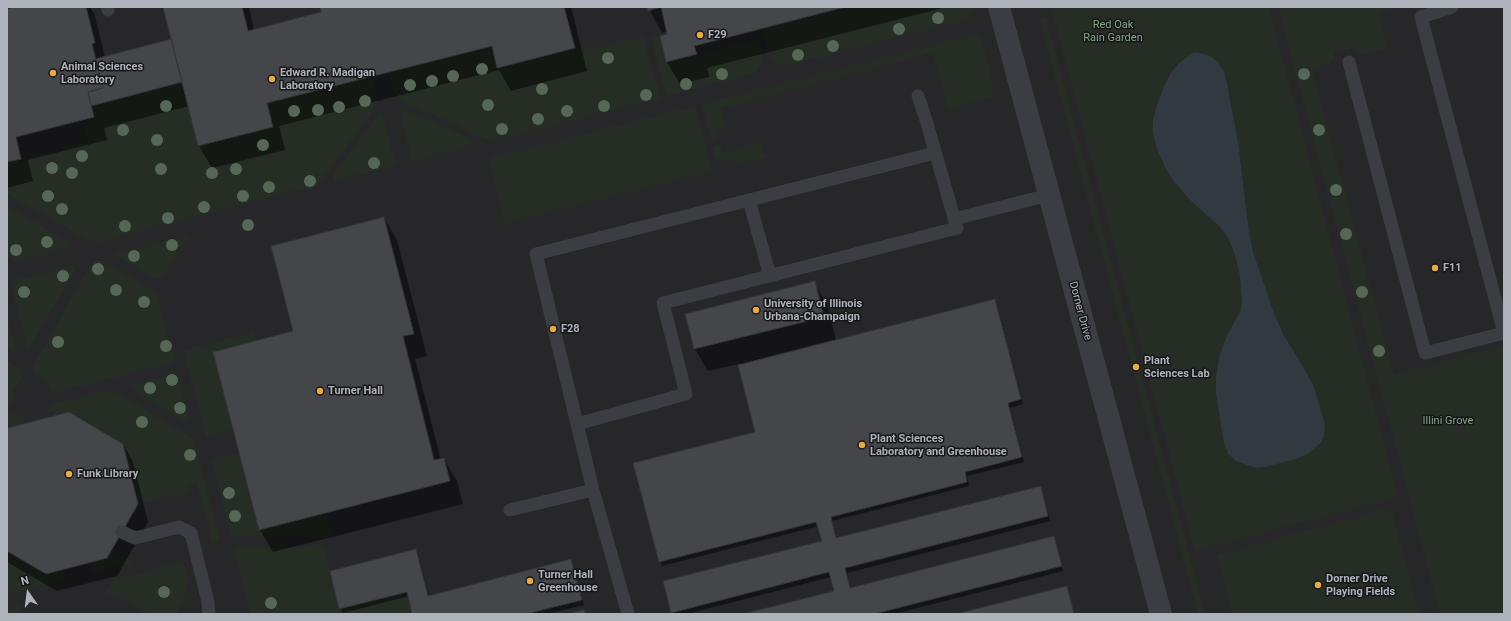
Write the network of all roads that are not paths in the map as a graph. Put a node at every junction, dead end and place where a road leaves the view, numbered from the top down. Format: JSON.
{"nodes":[{"id":1,"x":999,"y":7,"type":"edge"},
{"id":2,"x":1452,"y":7,"type":"edge"},
{"id":3,"x":1349,"y":62,"type":"dead end"},
{"id":4,"x":918,"y":96,"type":"dead end"},
{"id":5,"x":935,"y":153,"type":"junction"},
{"id":6,"x":1049,"y":195,"type":"junction"},
{"id":7,"x":749,"y":200,"type":"junction"},
{"id":8,"x":954,"y":219,"type":"junction"},
{"id":9,"x":770,"y":276,"type":"junction"},
{"id":10,"x":1504,"y":333,"type":"edge"},
{"id":11,"x":577,"y":424,"type":"junction"},
{"id":12,"x":593,"y":490,"type":"junction"},
{"id":13,"x":510,"y":510,"type":"dead end"},
{"id":14,"x":122,"y":532,"type":"dead end"},
{"id":15,"x":209,"y":614,"type":"edge"},
{"id":16,"x":628,"y":614,"type":"edge"},
{"id":17,"x":1161,"y":614,"type":"edge"}],
"edges":[{"from":1,"to":6,"type":"street","name":"Dorner Drive"},
{"from":2,"to":10,"type":"lane"},
{"from":3,"to":10,"type":"lane"},
{"from":4,"to":5,"type":"lane"},
{"from":5,"to":7,"type":"lane"},
{"from":5,"to":8,"type":"lane"},
{"from":6,"to":8,"type":"lane"},
{"from":6,"to":17,"type":"street","name":"Dorner Drive"},
{"from":7,"to":9,"type":"lane"},
{"from":7,"to":11,"type":"lane"},
{"from":8,"to":9,"type":"lane"},
{"from":9,"to":11,"type":"lane"},
{"from":11,"to":12,"type":"lane"},
{"from":12,"to":13,"type":"lane"},
{"from":12,"to":16,"type":"lane"},
{"from":14,"to":15,"type":"lane"}]}
